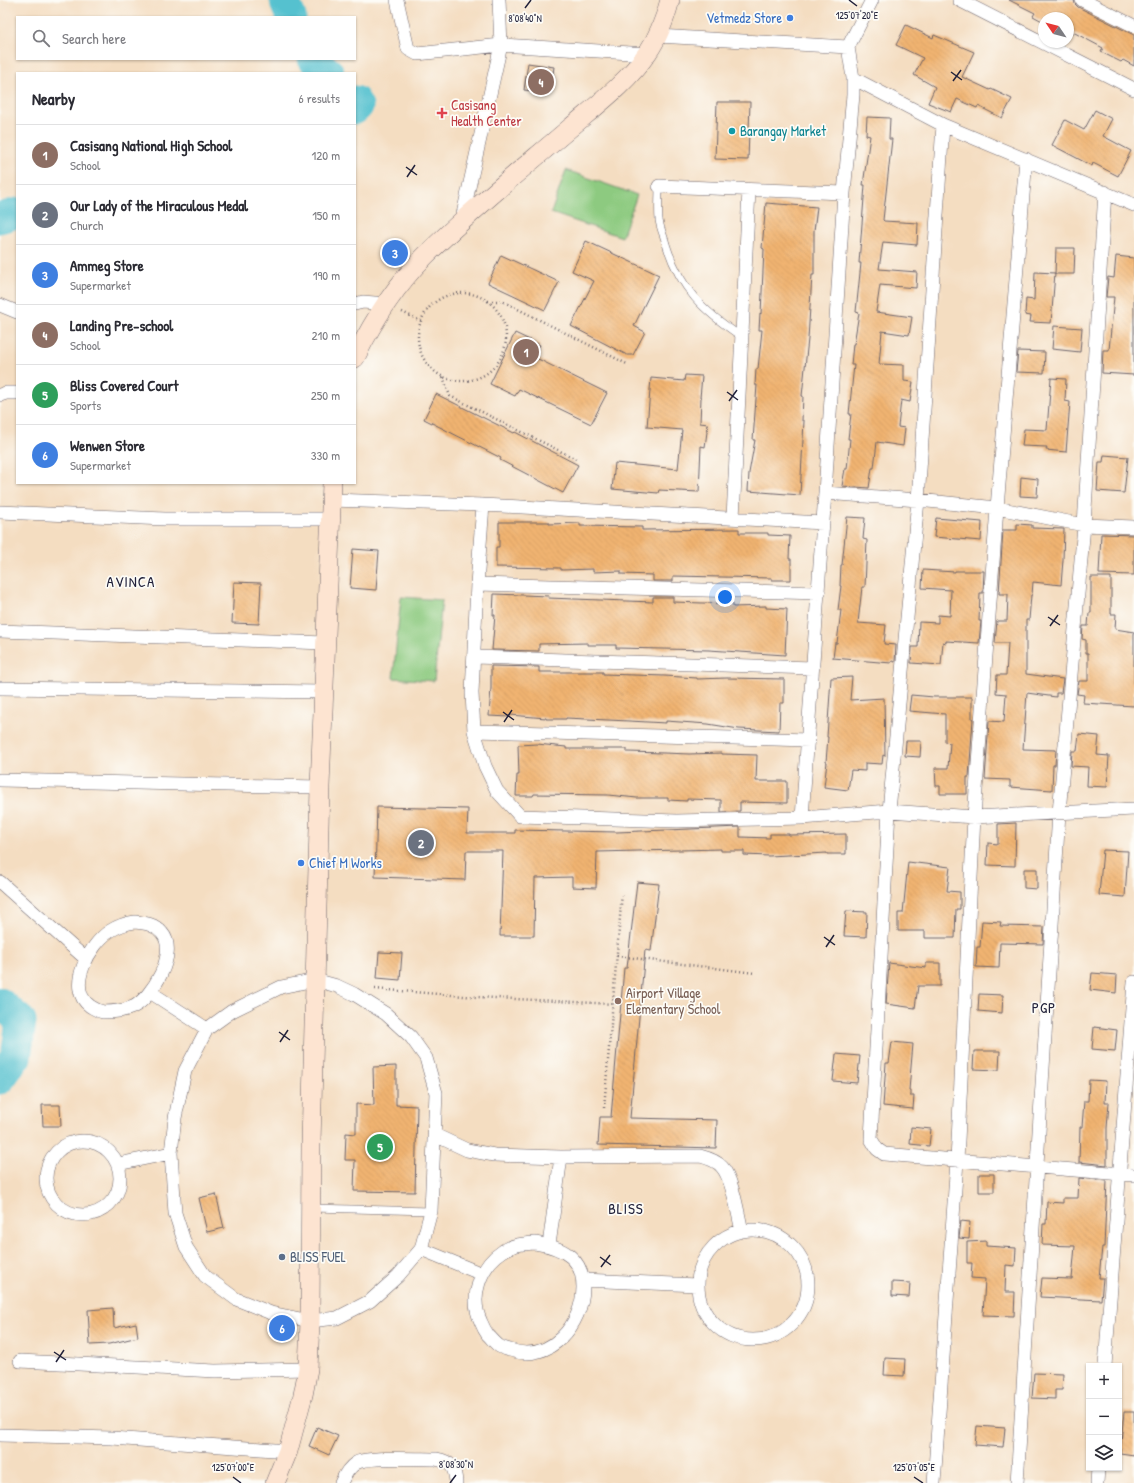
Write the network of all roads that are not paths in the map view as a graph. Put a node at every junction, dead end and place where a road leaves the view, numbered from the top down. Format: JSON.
{"nodes":[{"id":1,"x":397,"y":0,"type":"edge"},
{"id":2,"x":499,"y":0,"type":"edge"},
{"id":3,"x":670,"y":0,"type":"edge"},
{"id":4,"x":872,"y":0,"type":"edge"},
{"id":5,"x":959,"y":0,"type":"edge"},
{"id":6,"x":1082,"y":0,"type":"edge"},
{"id":7,"x":1134,"y":26,"type":"edge"},
{"id":8,"x":658,"y":36,"type":"junction"},
{"id":9,"x":501,"y":45,"type":"junction"},
{"id":10,"x":848,"y":47,"type":"junction"},
{"id":11,"x":647,"y":54,"type":"junction"},
{"id":12,"x":853,"y":78,"type":"junction"},
{"id":13,"x":1134,"y":89,"type":"edge"},
{"id":14,"x":944,"y":125,"type":"junction"},
{"id":15,"x":1026,"y":159,"type":"junction"},
{"id":16,"x":659,"y":186,"type":"joint"},
{"id":17,"x":749,"y":190,"type":"junction"},
{"id":18,"x":1104,"y":192,"type":"junction"},
{"id":19,"x":844,"y":193,"type":"junction"},
{"id":20,"x":1134,"y":205,"type":"edge"},
{"id":21,"x":461,"y":223,"type":"junction"},
{"id":22,"x":356,"y":304,"type":"edge"},
{"id":23,"x":386,"y":304,"type":"junction"},
{"id":24,"x":0,"y":305,"type":"edge"},
{"id":25,"x":16,"y":312,"type":"edge"},
{"id":26,"x":742,"y":337,"type":"junction"},
{"id":27,"x":356,"y":356,"type":"edge"},
{"id":28,"x":16,"y":393,"type":"edge"},
{"id":29,"x":0,"y":396,"type":"edge"},
{"id":30,"x":331,"y":492,"type":"edge"},
{"id":31,"x":825,"y":493,"type":"junction"},
{"id":32,"x":918,"y":500,"type":"junction"},
{"id":33,"x":483,"y":505,"type":"junction"},
{"id":34,"x":997,"y":508,"type":"junction"},
{"id":35,"x":0,"y":512,"type":"edge"},
{"id":36,"x":733,"y":518,"type":"junction"},
{"id":37,"x":331,"y":519,"type":"junction"},
{"id":38,"x":823,"y":522,"type":"junction"},
{"id":39,"x":1084,"y":525,"type":"junction"},
{"id":40,"x":1134,"y":527,"type":"edge"},
{"id":41,"x":477,"y":584,"type":"junction"},
{"id":42,"x":819,"y":592,"type":"junction"},
{"id":43,"x":0,"y":631,"type":"edge"},
{"id":44,"x":325,"y":643,"type":"junction"},
{"id":45,"x":474,"y":657,"type":"junction"},
{"id":46,"x":814,"y":668,"type":"junction"},
{"id":47,"x":0,"y":688,"type":"edge"},
{"id":48,"x":323,"y":692,"type":"junction"},
{"id":49,"x":474,"y":732,"type":"junction"},
{"id":50,"x":809,"y":740,"type":"junction"},
{"id":51,"x":0,"y":780,"type":"edge"},
{"id":52,"x":320,"y":787,"type":"junction"},
{"id":53,"x":1134,"y":809,"type":"edge"},
{"id":54,"x":889,"y":811,"type":"junction"},
{"id":55,"x":1059,"y":813,"type":"junction"},
{"id":56,"x":974,"y":817,"type":"junction"},
{"id":57,"x":802,"y":818,"type":"junction"},
{"id":58,"x":0,"y":882,"type":"edge"},
{"id":59,"x":86,"y":958,"type":"junction"},
{"id":60,"x":315,"y":980,"type":"junction"},
{"id":61,"x":1134,"y":982,"type":"edge"},
{"id":62,"x":150,"y":992,"type":"junction"},
{"id":63,"x":207,"y":1029,"type":"junction"},
{"id":64,"x":435,"y":1135,"type":"junction"},
{"id":65,"x":171,"y":1153,"type":"junction"},
{"id":66,"x":562,"y":1157,"type":"junction"},
{"id":67,"x":957,"y":1161,"type":"junction"},
{"id":68,"x":118,"y":1164,"type":"junction"},
{"id":69,"x":1038,"y":1167,"type":"junction"},
{"id":70,"x":1119,"y":1174,"type":"junction"},
{"id":71,"x":1134,"y":1175,"type":"edge"},
{"id":72,"x":311,"y":1208,"type":"junction"},
{"id":73,"x":431,"y":1211,"type":"junction"},
{"id":74,"x":742,"y":1231,"type":"junction"},
{"id":75,"x":549,"y":1245,"type":"junction"},
{"id":76,"x":421,"y":1249,"type":"junction"},
{"id":77,"x":482,"y":1274,"type":"junction"},
{"id":78,"x":583,"y":1280,"type":"junction"},
{"id":79,"x":698,"y":1285,"type":"junction"},
{"id":80,"x":310,"y":1321,"type":"junction"},
{"id":81,"x":20,"y":1361,"type":"dead end"},
{"id":82,"x":1105,"y":1363,"type":"edge"},
{"id":83,"x":308,"y":1369,"type":"junction"},
{"id":84,"x":1,"y":1437,"type":"edge"},
{"id":85,"x":288,"y":1451,"type":"junction"},
{"id":86,"x":1098,"y":1471,"type":"edge"},
{"id":87,"x":275,"y":1483,"type":"edge"},
{"id":88,"x":341,"y":1483,"type":"edge"},
{"id":89,"x":456,"y":1483,"type":"edge"},
{"id":90,"x":934,"y":1483,"type":"edge"},
{"id":91,"x":1017,"y":1483,"type":"edge"},
{"id":92,"x":1097,"y":1483,"type":"edge"}],
"edges":[{"from":1,"to":9,"type":"street"},
{"from":2,"to":9,"type":"street"},
{"from":3,"to":8,"type":"main road"},
{"from":4,"to":10,"type":"street"},
{"from":5,"to":13,"type":"street"},
{"from":6,"to":7,"type":"street"},
{"from":8,"to":10,"type":"street"},
{"from":8,"to":11,"type":"main road"},
{"from":9,"to":11,"type":"street"},
{"from":9,"to":21,"type":"street"},
{"from":10,"to":12,"type":"street"},
{"from":11,"to":21,"type":"main road"},
{"from":12,"to":14,"type":"street"},
{"from":12,"to":19,"type":"street"},
{"from":14,"to":15,"type":"street"},
{"from":14,"to":32,"type":"street"},
{"from":15,"to":18,"type":"street"},
{"from":15,"to":34,"type":"street"},
{"from":16,"to":17,"type":"street"},
{"from":16,"to":26,"type":"lane"},
{"from":17,"to":19,"type":"street"},
{"from":17,"to":26,"type":"street"},
{"from":18,"to":20,"type":"street"},
{"from":18,"to":39,"type":"street"},
{"from":19,"to":31,"type":"street"},
{"from":21,"to":23,"type":"main road"},
{"from":22,"to":23,"type":"street"},
{"from":23,"to":27,"type":"main road"},
{"from":24,"to":25,"type":"street"},
{"from":26,"to":36,"type":"street"},
{"from":28,"to":29,"type":"street"},
{"from":30,"to":33,"type":"street"},
{"from":30,"to":37,"type":"main road"},
{"from":31,"to":32,"type":"street"},
{"from":31,"to":38,"type":"street"},
{"from":32,"to":34,"type":"street"},
{"from":32,"to":54,"type":"street"},
{"from":33,"to":36,"type":"street"},
{"from":33,"to":41,"type":"street"},
{"from":34,"to":39,"type":"street"},
{"from":34,"to":56,"type":"street"},
{"from":35,"to":37,"type":"street"},
{"from":36,"to":38,"type":"street"},
{"from":37,"to":44,"type":"main road"},
{"from":38,"to":42,"type":"street"},
{"from":39,"to":40,"type":"street"},
{"from":39,"to":55,"type":"street"},
{"from":41,"to":42,"type":"street"},
{"from":41,"to":45,"type":"street"},
{"from":42,"to":46,"type":"street"},
{"from":43,"to":44,"type":"street"},
{"from":44,"to":48,"type":"main road"},
{"from":45,"to":46,"type":"street"},
{"from":45,"to":49,"type":"street"},
{"from":46,"to":50,"type":"street"},
{"from":47,"to":48,"type":"street"},
{"from":48,"to":52,"type":"main road"},
{"from":49,"to":50,"type":"street"},
{"from":49,"to":57,"type":"street"},
{"from":50,"to":57,"type":"street"},
{"from":51,"to":52,"type":"street"},
{"from":52,"to":60,"type":"main road"},
{"from":53,"to":55,"type":"street"},
{"from":54,"to":56,"type":"street"},
{"from":54,"to":57,"type":"street"},
{"from":54,"to":67,"type":"street"},
{"from":55,"to":56,"type":"street"},
{"from":55,"to":69,"type":"street"},
{"from":56,"to":67,"type":"street"},
{"from":58,"to":59,"type":"street"},
{"from":59,"to":62,"type":"street"},
{"from":59,"to":62,"type":"street"},
{"from":60,"to":63,"type":"street"},
{"from":60,"to":64,"type":"street"},
{"from":60,"to":72,"type":"main road"},
{"from":61,"to":70,"type":"street"},
{"from":62,"to":63,"type":"street"},
{"from":63,"to":65,"type":"street"},
{"from":64,"to":66,"type":"street"},
{"from":64,"to":73,"type":"street"},
{"from":65,"to":68,"type":"street"},
{"from":65,"to":80,"type":"street"},
{"from":66,"to":74,"type":"street"},
{"from":66,"to":75,"type":"street"},
{"from":67,"to":69,"type":"street"},
{"from":67,"to":90,"type":"street"},
{"from":68,"to":68,"type":"street"},
{"from":69,"to":70,"type":"street"},
{"from":69,"to":91,"type":"street"},
{"from":70,"to":71,"type":"street"},
{"from":70,"to":82,"type":"street"},
{"from":72,"to":73,"type":"lane"},
{"from":72,"to":80,"type":"main road"},
{"from":73,"to":76,"type":"street"},
{"from":74,"to":79,"type":"street"},
{"from":74,"to":79,"type":"street"},
{"from":75,"to":77,"type":"street"},
{"from":75,"to":78,"type":"street"},
{"from":76,"to":77,"type":"street"},
{"from":76,"to":80,"type":"street"},
{"from":77,"to":78,"type":"street"},
{"from":78,"to":79,"type":"street"},
{"from":80,"to":83,"type":"main road"},
{"from":81,"to":83,"type":"street"},
{"from":83,"to":85,"type":"main road"},
{"from":84,"to":85,"type":"street"},
{"from":85,"to":87,"type":"main road"},
{"from":86,"to":92,"type":"street"},
{"from":88,"to":89,"type":"street"}]}
